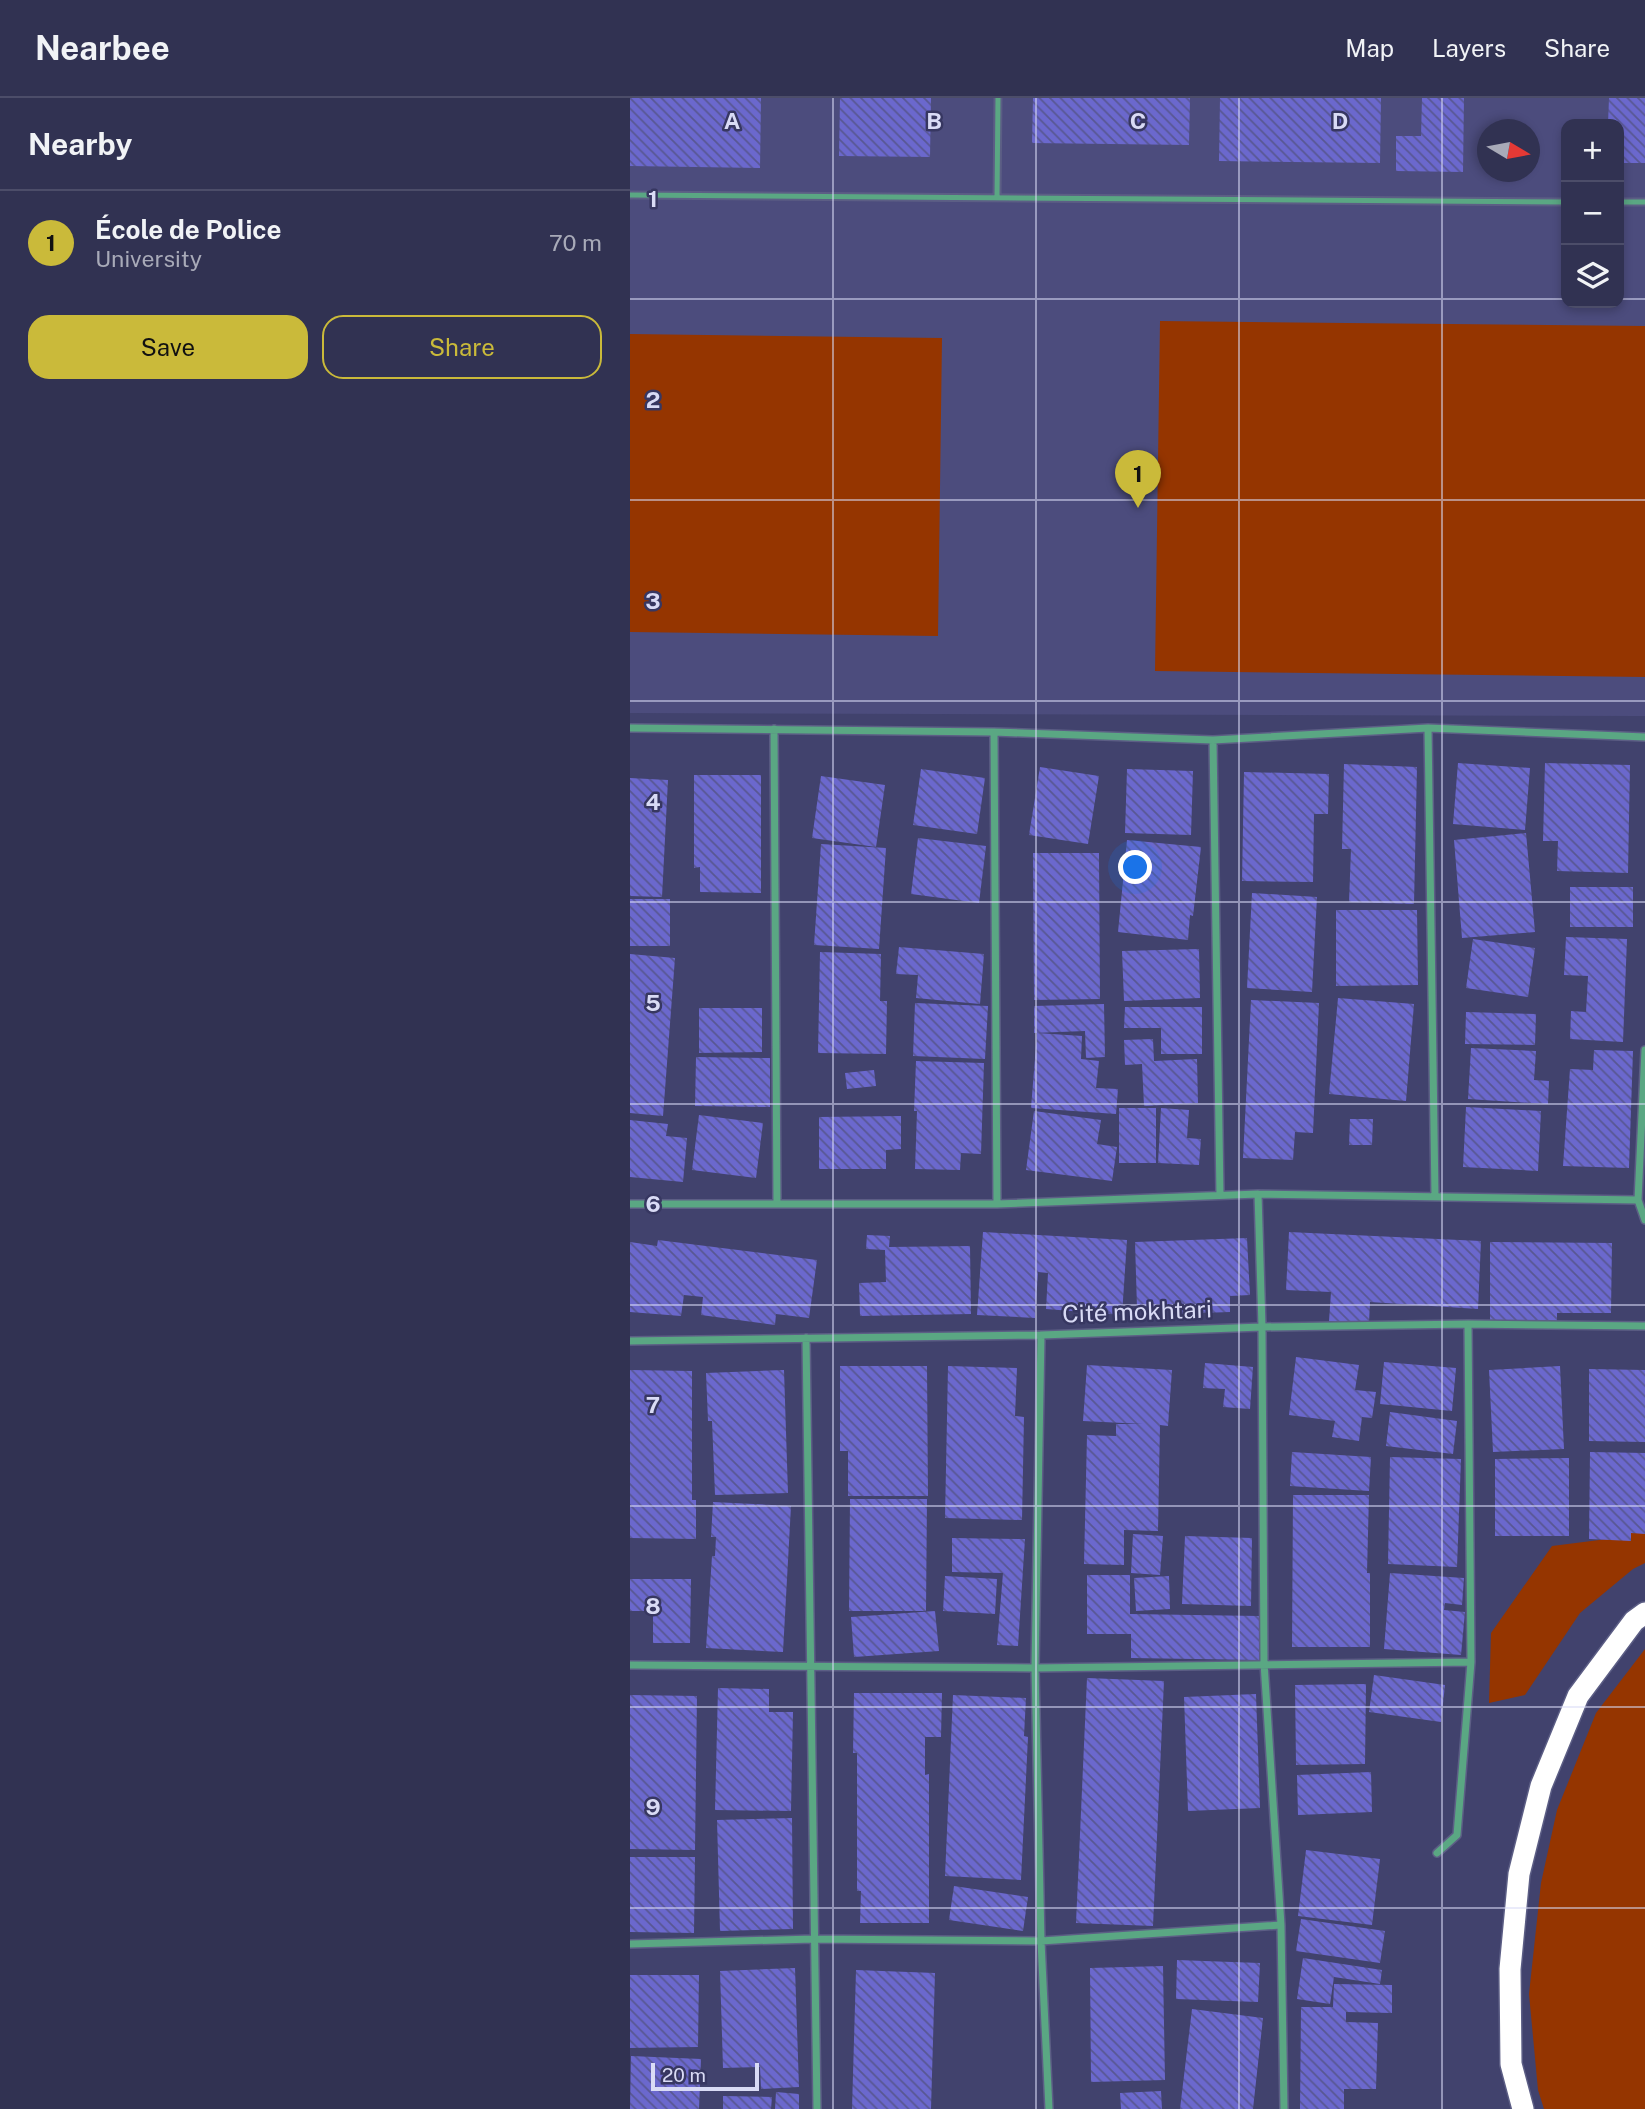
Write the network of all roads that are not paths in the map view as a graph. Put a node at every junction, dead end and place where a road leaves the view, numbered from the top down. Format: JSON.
{"nodes":[{"id":1,"x":998,"y":98,"type":"edge"},
{"id":2,"x":630,"y":195,"type":"edge"},
{"id":3,"x":997,"y":198,"type":"junction"},
{"id":4,"x":1561,"y":202,"type":"edge"},
{"id":5,"x":1624,"y":202,"type":"edge"},
{"id":6,"x":1645,"y":202,"type":"edge"},
{"id":7,"x":630,"y":728,"type":"edge"},
{"id":8,"x":1428,"y":728,"type":"junction"},
{"id":9,"x":774,"y":729,"type":"junction"},
{"id":10,"x":994,"y":732,"type":"junction"},
{"id":11,"x":1645,"y":737,"type":"edge"},
{"id":12,"x":1213,"y":740,"type":"junction"},
{"id":13,"x":1645,"y":1051,"type":"edge"},
{"id":14,"x":1258,"y":1194,"type":"junction"},
{"id":15,"x":1220,"y":1195,"type":"junction"},
{"id":16,"x":1435,"y":1196,"type":"junction"},
{"id":17,"x":1638,"y":1200,"type":"junction"},
{"id":18,"x":777,"y":1203,"type":"junction"},
{"id":19,"x":630,"y":1204,"type":"edge"},
{"id":20,"x":998,"y":1204,"type":"junction"},
{"id":21,"x":1645,"y":1220,"type":"edge"},
{"id":22,"x":1468,"y":1324,"type":"junction"},
{"id":23,"x":1645,"y":1326,"type":"edge"},
{"id":24,"x":1262,"y":1327,"type":"junction"},
{"id":25,"x":1041,"y":1335,"type":"junction"},
{"id":26,"x":806,"y":1339,"type":"junction"},
{"id":27,"x":630,"y":1341,"type":"edge"},
{"id":28,"x":1645,"y":1614,"type":"edge"},
{"id":29,"x":1471,"y":1662,"type":"junction"},
{"id":30,"x":1264,"y":1663,"type":"junction"},
{"id":31,"x":630,"y":1665,"type":"edge"},
{"id":32,"x":810,"y":1667,"type":"junction"},
{"id":33,"x":1035,"y":1668,"type":"junction"},
{"id":34,"x":1437,"y":1853,"type":"dead end"},
{"id":35,"x":1281,"y":1925,"type":"junction"},
{"id":36,"x":813,"y":1939,"type":"junction"},
{"id":37,"x":1041,"y":1941,"type":"junction"},
{"id":38,"x":630,"y":1944,"type":"edge"},
{"id":39,"x":817,"y":2109,"type":"edge"},
{"id":40,"x":1049,"y":2109,"type":"edge"},
{"id":41,"x":1284,"y":2109,"type":"edge"},
{"id":42,"x":1523,"y":2109,"type":"edge"}],
"edges":[{"from":1,"to":3,"type":"lane"},
{"from":2,"to":3,"type":"lane"},
{"from":3,"to":4,"type":"lane"},
{"from":5,"to":6,"type":"lane"},
{"from":7,"to":9,"type":"street"},
{"from":8,"to":11,"type":"street"},
{"from":8,"to":12,"type":"street"},
{"from":8,"to":16,"type":"street"},
{"from":9,"to":10,"type":"street"},
{"from":9,"to":18,"type":"street"},
{"from":10,"to":12,"type":"street"},
{"from":10,"to":20,"type":"street"},
{"from":12,"to":15,"type":"street"},
{"from":13,"to":17,"type":"street"},
{"from":14,"to":15,"type":"street"},
{"from":14,"to":16,"type":"street"},
{"from":14,"to":24,"type":"street"},
{"from":15,"to":20,"type":"street"},
{"from":16,"to":17,"type":"street"},
{"from":17,"to":21,"type":"street"},
{"from":18,"to":19,"type":"street"},
{"from":18,"to":20,"type":"street"},
{"from":22,"to":23,"type":"street","name":"Cité mokhtari"},
{"from":22,"to":24,"type":"street","name":"Cité mokhtari"},
{"from":22,"to":29,"type":"street"},
{"from":24,"to":25,"type":"street","name":"Cité mokhtari"},
{"from":24,"to":30,"type":"street"},
{"from":25,"to":26,"type":"street","name":"Cité mokhtari"},
{"from":25,"to":33,"type":"street"},
{"from":26,"to":27,"type":"street","name":"Cité mokhtari"},
{"from":26,"to":32,"type":"street"},
{"from":28,"to":42,"type":"highway"},
{"from":29,"to":30,"type":"street"},
{"from":29,"to":34,"type":"street"},
{"from":30,"to":33,"type":"street"},
{"from":30,"to":35,"type":"street"},
{"from":31,"to":32,"type":"street"},
{"from":32,"to":33,"type":"street"},
{"from":32,"to":36,"type":"street"},
{"from":33,"to":37,"type":"street"},
{"from":35,"to":37,"type":"street"},
{"from":35,"to":41,"type":"street"},
{"from":36,"to":37,"type":"street"},
{"from":36,"to":38,"type":"street"},
{"from":36,"to":39,"type":"street"},
{"from":37,"to":40,"type":"street"}]}
